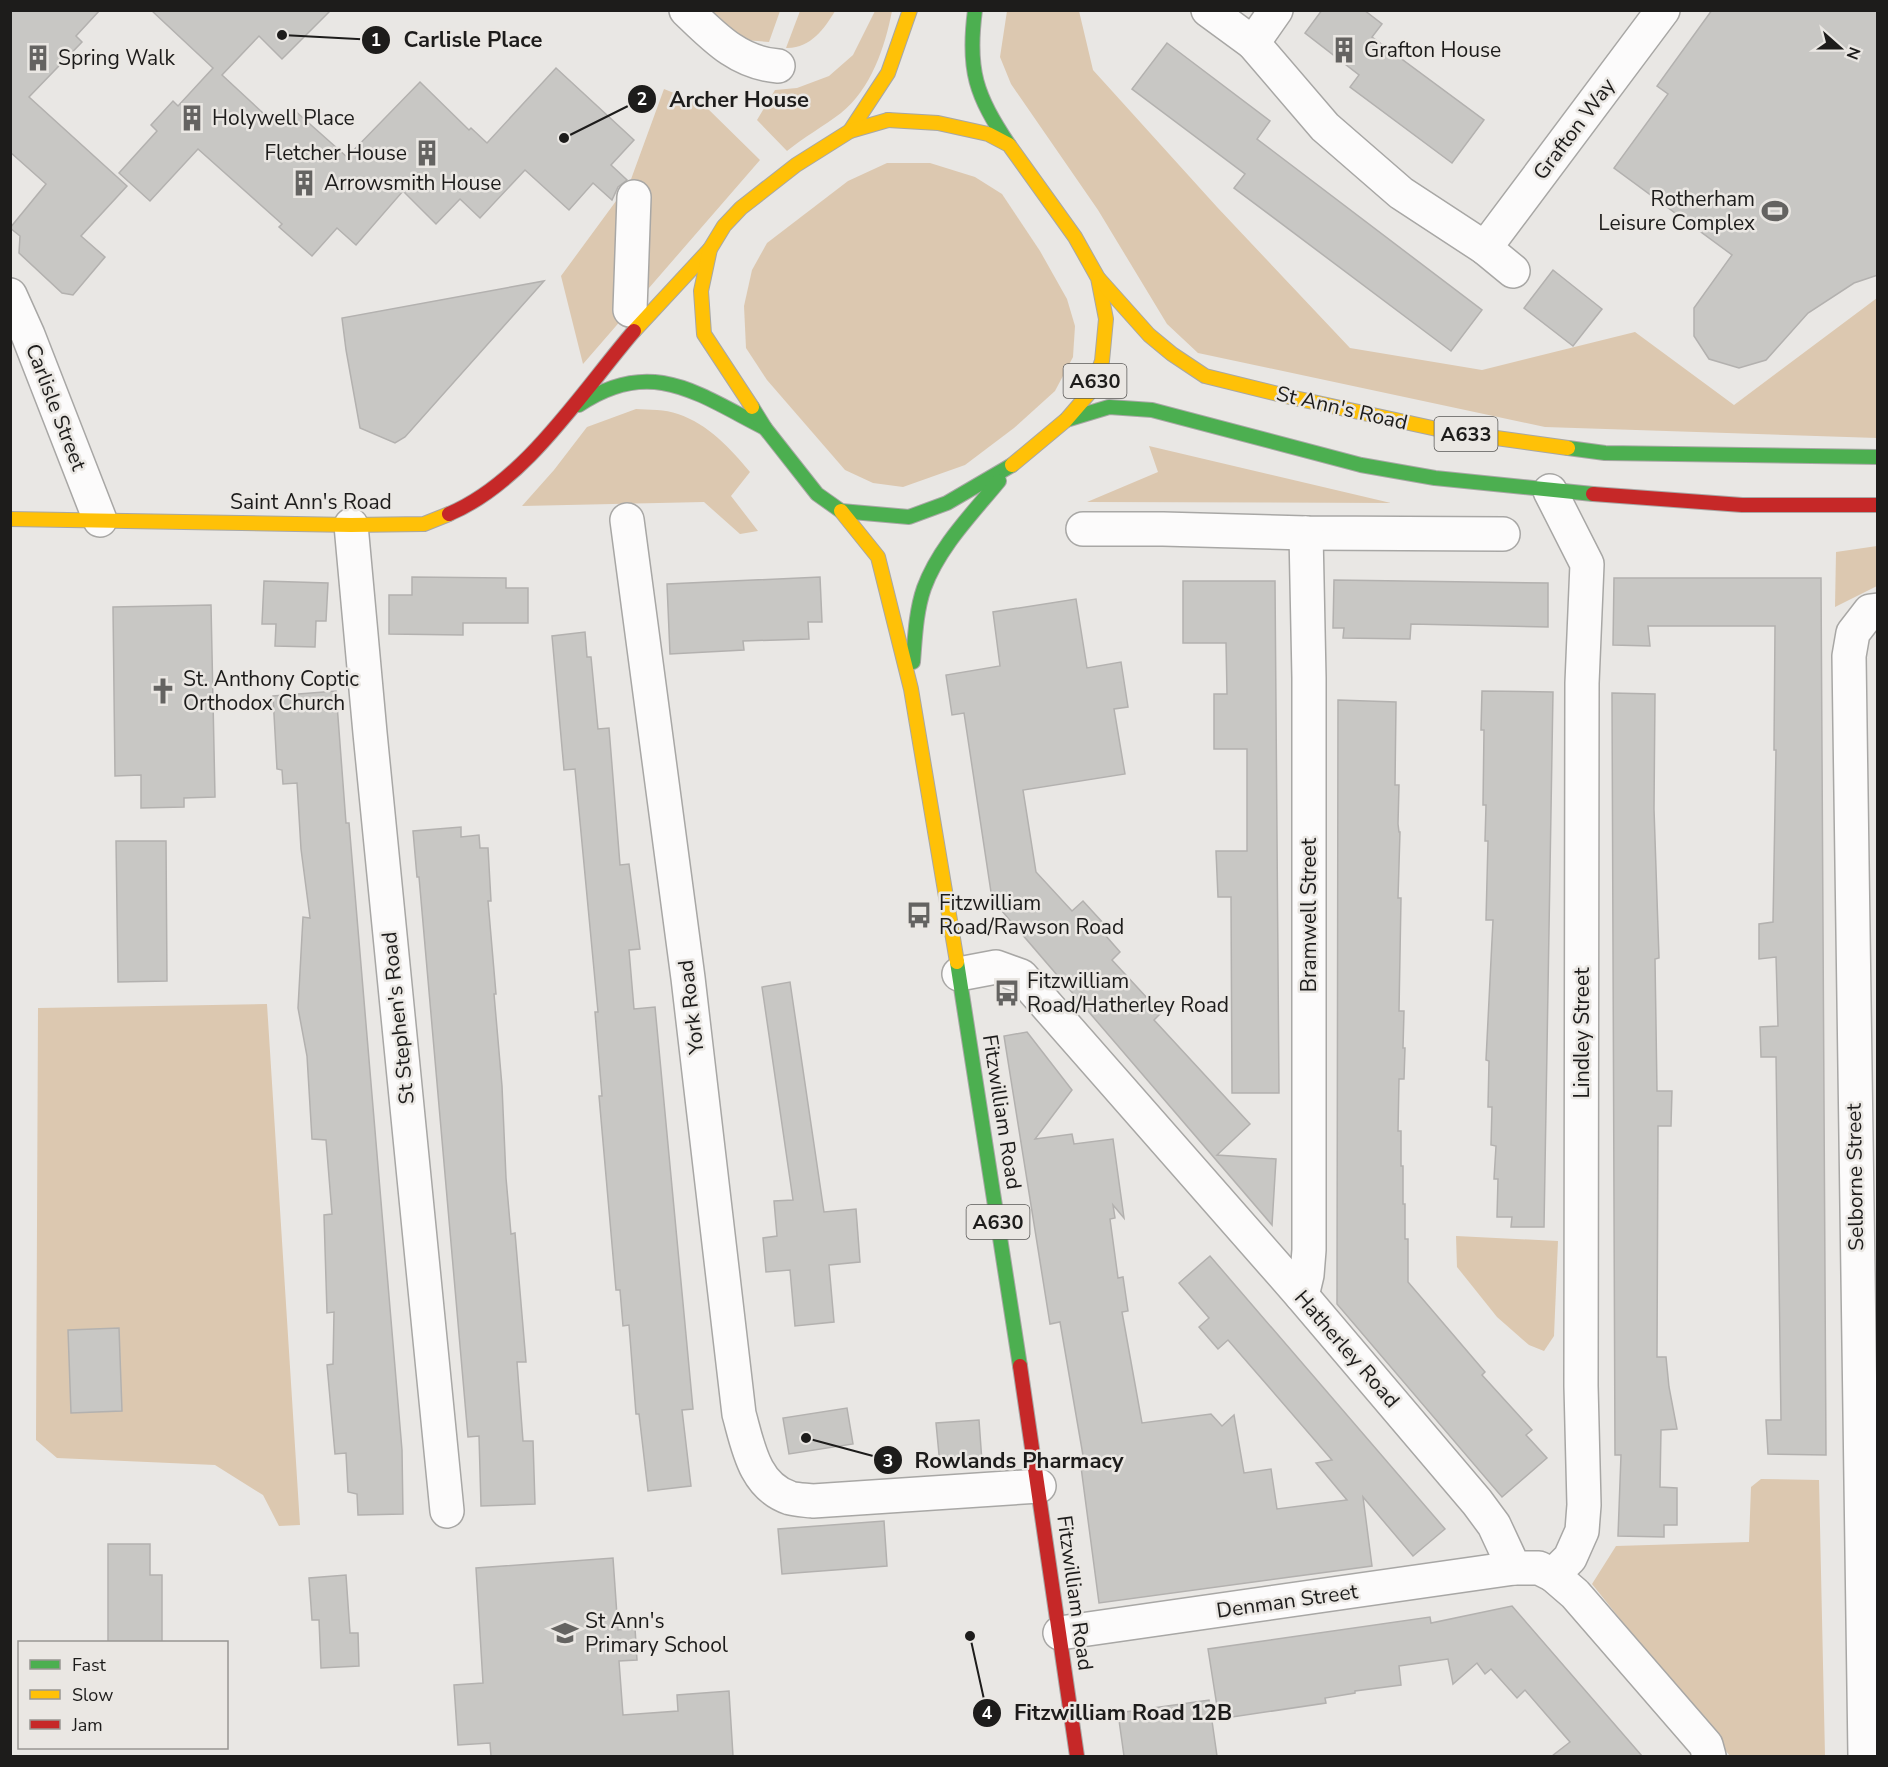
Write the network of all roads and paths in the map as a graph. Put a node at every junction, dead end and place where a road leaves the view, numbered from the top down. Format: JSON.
{"nodes":[{"id":1,"x":686,"y":10,"type":"edge"},
{"id":2,"x":910,"y":10,"type":"edge"},
{"id":3,"x":975,"y":10,"type":"edge"},
{"id":4,"x":1208,"y":10,"type":"edge"},
{"id":5,"x":1276,"y":10,"type":"edge"},
{"id":6,"x":1663,"y":10,"type":"edge"},
{"id":7,"x":1253,"y":43,"type":"junction"},
{"id":8,"x":778,"y":66,"type":"dead end"},
{"id":9,"x":850,"y":131,"type":"junction"},
{"id":10,"x":1009,"y":145,"type":"junction"},
{"id":11,"x":633,"y":197,"type":"dead end"},
{"id":12,"x":1485,"y":248,"type":"junction"},
{"id":13,"x":710,"y":249,"type":"junction"},
{"id":14,"x":1513,"y":271,"type":"dead end"},
{"id":15,"x":1098,"y":278,"type":"junction"},
{"id":16,"x":10,"y":295,"type":"edge"},
{"id":17,"x":630,"y":310,"type":"dead end"},
{"id":18,"x":570,"y":410,"type":"junction"},
{"id":19,"x":1066,"y":420,"type":"junction"},
{"id":20,"x":765,"y":429,"type":"junction"},
{"id":21,"x":1878,"y":457,"type":"edge"},
{"id":22,"x":1009,"y":467,"type":"junction"},
{"id":23,"x":1550,"y":491,"type":"junction"},
{"id":24,"x":1878,"y":505,"type":"edge"},
{"id":25,"x":841,"y":511,"type":"junction"},
{"id":26,"x":10,"y":519,"type":"edge"},
{"id":27,"x":100,"y":520,"type":"junction"},
{"id":28,"x":627,"y":520,"type":"dead end"},
{"id":29,"x":351,"y":525,"type":"junction"},
{"id":30,"x":1083,"y":529,"type":"dead end"},
{"id":31,"x":1306,"y":533,"type":"junction"},
{"id":32,"x":1503,"y":534,"type":"dead end"},
{"id":33,"x":1878,"y":610,"type":"edge"},
{"id":34,"x":911,"y":689,"type":"junction"},
{"id":35,"x":960,"y":974,"type":"junction"},
{"id":36,"x":1302,"y":1296,"type":"junction"},
{"id":37,"x":1039,"y":1486,"type":"junction"},
{"id":38,"x":447,"y":1511,"type":"dead end"},
{"id":39,"x":1514,"y":1568,"type":"junction"},
{"id":40,"x":1552,"y":1575,"type":"junction"},
{"id":41,"x":1060,"y":1633,"type":"junction"},
{"id":42,"x":1077,"y":1756,"type":"edge"},
{"id":43,"x":1709,"y":1756,"type":"edge"},
{"id":44,"x":1865,"y":1756,"type":"edge"}],
"edges":[{"from":1,"to":8,"type":"street"},
{"from":2,"to":9,"type":"main road","number":"A630"},
{"from":3,"to":10,"type":"main road","number":"A630"},
{"from":4,"to":7,"type":"street"},
{"from":5,"to":7,"type":"street"},
{"from":6,"to":12,"type":"street","name":"Grafton Way"},
{"from":7,"to":12,"type":"street"},
{"from":9,"to":10,"type":"main road","number":"A630"},
{"from":9,"to":13,"type":"main road","number":"A630"},
{"from":10,"to":15,"type":"main road","number":"A630"},
{"from":11,"to":17,"type":"street"},
{"from":12,"to":14,"type":"street"},
{"from":13,"to":18,"type":"main road","name":"Saint Ann's Road"},
{"from":13,"to":20,"type":"main road","number":"A630"},
{"from":15,"to":19,"type":"main road","number":"A630"},
{"from":15,"to":21,"type":"main road","name":"St Ann's Road","number":"A633"},
{"from":16,"to":27,"type":"street","name":"Carlisle Street"},
{"from":18,"to":20,"type":"main road","name":"Saint Ann's Road"},
{"from":18,"to":29,"type":"main road","name":"Saint Ann's Road"},
{"from":19,"to":22,"type":"main road","number":"A630"},
{"from":19,"to":23,"type":"main road","number":"A633"},
{"from":20,"to":25,"type":"main road","number":"A630"},
{"from":22,"to":25,"type":"main road","number":"A630"},
{"from":22,"to":34,"type":"main road","name":"Fitzwilliam Road","number":"A630"},
{"from":23,"to":24,"type":"main road","number":"A633"},
{"from":23,"to":40,"type":"street","name":"Lindley Street"},
{"from":25,"to":34,"type":"main road","name":"Fitzwilliam Road","number":"A630"},
{"from":26,"to":27,"type":"main road","name":"Saint Ann's Road"},
{"from":27,"to":29,"type":"main road","name":"Saint Ann's Road"},
{"from":28,"to":37,"type":"street","name":"York Road"},
{"from":29,"to":38,"type":"street","name":"St Stephen's Road"},
{"from":30,"to":31,"type":"street"},
{"from":31,"to":32,"type":"street"},
{"from":31,"to":36,"type":"street","name":"Bramwell Street"},
{"from":33,"to":44,"type":"street","name":"Selborne Street"},
{"from":34,"to":35,"type":"main road","name":"Fitzwilliam Road","number":"A630"},
{"from":35,"to":36,"type":"street","name":"Hatherley Road"},
{"from":35,"to":37,"type":"main road","name":"Fitzwilliam Road","number":"A630"},
{"from":36,"to":39,"type":"street","name":"Hatherley Road"},
{"from":37,"to":41,"type":"main road","name":"Fitzwilliam Road","number":"A630"},
{"from":39,"to":40,"type":"street"},
{"from":39,"to":41,"type":"street","name":"Denman Street"},
{"from":40,"to":43,"type":"street"},
{"from":41,"to":42,"type":"main road","name":"Fitzwilliam Road","number":"A630"}]}
